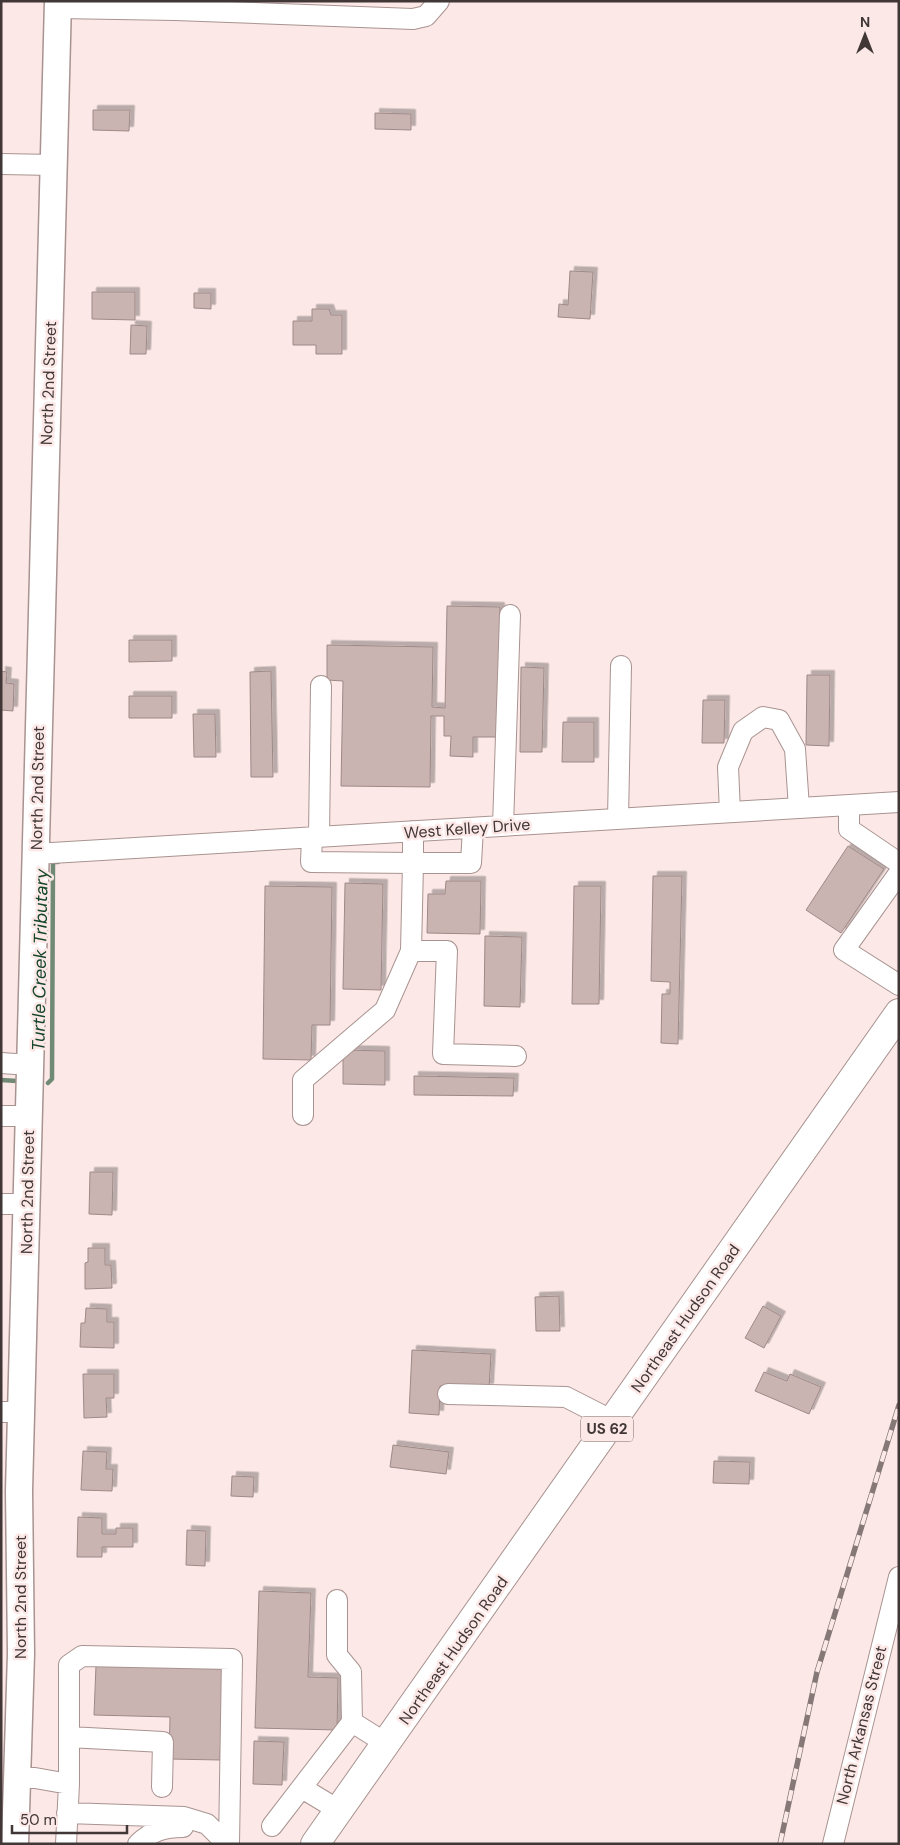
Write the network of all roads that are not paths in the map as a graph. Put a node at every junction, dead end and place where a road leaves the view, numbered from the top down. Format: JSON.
{"nodes":[{"id":1,"x":439,"y":1,"type":"edge"},
{"id":2,"x":58,"y":5,"type":"edge"},
{"id":3,"x":1,"y":164,"type":"edge"},
{"id":4,"x":54,"y":165,"type":"junction"},
{"id":5,"x":510,"y":615,"type":"dead end"},
{"id":6,"x":621,"y":666,"type":"dead end"},
{"id":7,"x":321,"y":686,"type":"dead end"},
{"id":8,"x":899,"y":802,"type":"edge"},
{"id":9,"x":849,"y":805,"type":"junction"},
{"id":10,"x":799,"y":808,"type":"junction"},
{"id":11,"x":730,"y":812,"type":"junction"},
{"id":12,"x":618,"y":819,"type":"junction"},
{"id":13,"x":503,"y":826,"type":"junction"},
{"id":14,"x":473,"y":828,"type":"junction"},
{"id":15,"x":413,"y":831,"type":"junction"},
{"id":16,"x":315,"y":837,"type":"junction"},
{"id":17,"x":35,"y":854,"type":"junction"},
{"id":18,"x":413,"y":863,"type":"junction"},
{"id":19,"x":899,"y":863,"type":"edge"},
{"id":20,"x":899,"y":873,"type":"edge"},
{"id":21,"x":411,"y":951,"type":"junction"},
{"id":22,"x":899,"y":986,"type":"edge"},
{"id":23,"x":899,"y":1013,"type":"edge"},
{"id":24,"x":516,"y":1056,"type":"dead end"},
{"id":25,"x":1,"y":1063,"type":"edge"},
{"id":26,"x":30,"y":1065,"type":"junction"},
{"id":27,"x":303,"y":1115,"type":"dead end"},
{"id":28,"x":1,"y":1116,"type":"edge"},
{"id":29,"x":29,"y":1116,"type":"junction"},
{"id":30,"x":1,"y":1204,"type":"edge"},
{"id":31,"x":27,"y":1204,"type":"junction"},
{"id":32,"x":448,"y":1394,"type":"dead end"},
{"id":33,"x":11,"y":1412,"type":"edge"},
{"id":34,"x":613,"y":1421,"type":"junction"},
{"id":35,"x":10,"y":1490,"type":"edge"},
{"id":36,"x":899,"y":1578,"type":"edge"},
{"id":37,"x":337,"y":1600,"type":"dead end"},
{"id":38,"x":352,"y":1722,"type":"junction"},
{"id":39,"x":69,"y":1737,"type":"junction"},
{"id":40,"x":387,"y":1744,"type":"junction"},
{"id":41,"x":17,"y":1778,"type":"junction"},
{"id":42,"x":69,"y":1784,"type":"junction"},
{"id":43,"x":162,"y":1787,"type":"dead end"},
{"id":44,"x":302,"y":1788,"type":"junction"},
{"id":45,"x":340,"y":1811,"type":"junction"},
{"id":46,"x":272,"y":1826,"type":"dead end"},
{"id":47,"x":11,"y":1827,"type":"edge"},
{"id":48,"x":67,"y":1827,"type":"edge"},
{"id":49,"x":223,"y":1840,"type":"edge"},
{"id":50,"x":76,"y":1844,"type":"edge"},
{"id":51,"x":138,"y":1844,"type":"edge"},
{"id":52,"x":315,"y":1844,"type":"edge"},
{"id":53,"x":833,"y":1844,"type":"edge"}],
"edges":[{"from":1,"to":2,"type":"street"},
{"from":2,"to":4,"type":"main road","name":"North 2nd Street"},
{"from":3,"to":4,"type":"street"},
{"from":4,"to":17,"type":"main road","name":"North 2nd Street"},
{"from":5,"to":13,"type":"street"},
{"from":6,"to":12,"type":"street"},
{"from":7,"to":16,"type":"street"},
{"from":8,"to":9,"type":"street","name":"West Kelley Drive"},
{"from":9,"to":10,"type":"street","name":"West Kelley Drive"},
{"from":9,"to":19,"type":"street"},
{"from":10,"to":11,"type":"street","name":"West Kelley Drive"},
{"from":10,"to":11,"type":"street"},
{"from":11,"to":12,"type":"street","name":"West Kelley Drive"},
{"from":12,"to":13,"type":"street","name":"West Kelley Drive"},
{"from":13,"to":14,"type":"street","name":"West Kelley Drive"},
{"from":14,"to":15,"type":"street","name":"West Kelley Drive"},
{"from":14,"to":18,"type":"street"},
{"from":15,"to":16,"type":"street","name":"West Kelley Drive"},
{"from":15,"to":18,"type":"street"},
{"from":16,"to":17,"type":"street","name":"West Kelley Drive"},
{"from":16,"to":18,"type":"street"},
{"from":17,"to":26,"type":"main road","name":"North 2nd Street"},
{"from":18,"to":21,"type":"street"},
{"from":20,"to":22,"type":"street"},
{"from":21,"to":24,"type":"street"},
{"from":21,"to":27,"type":"street"},
{"from":23,"to":34,"type":"highway","name":"Northeast Hudson Road","number":"US 62"},
{"from":25,"to":26,"type":"street"},
{"from":26,"to":29,"type":"main road","name":"North 2nd Street"},
{"from":28,"to":29,"type":"street"},
{"from":29,"to":31,"type":"main road","name":"North 2nd Street"},
{"from":30,"to":31,"type":"street"},
{"from":31,"to":33,"type":"main road","name":"North 2nd Street"},
{"from":32,"to":34,"type":"street"},
{"from":33,"to":35,"type":"main road","name":"North 2nd Street"},
{"from":34,"to":40,"type":"highway","name":"Northeast Hudson Road","number":"US 62"},
{"from":35,"to":41,"type":"main road","name":"North 2nd Street"},
{"from":36,"to":53,"type":"street","name":"North Arkansas Street"},
{"from":37,"to":38,"type":"street"},
{"from":38,"to":40,"type":"street"},
{"from":38,"to":44,"type":"street"},
{"from":39,"to":42,"type":"street"},
{"from":39,"to":43,"type":"street"},
{"from":39,"to":49,"type":"street"},
{"from":40,"to":45,"type":"highway","name":"Northeast Hudson Road","number":"US 62"},
{"from":41,"to":42,"type":"street"},
{"from":41,"to":47,"type":"main road","name":"North 2nd Street"},
{"from":42,"to":48,"type":"street"},
{"from":44,"to":45,"type":"street"},
{"from":44,"to":46,"type":"street"},
{"from":45,"to":52,"type":"highway","name":"Northeast Hudson Road","number":"US 62"},
{"from":48,"to":49,"type":"street"},
{"from":48,"to":50,"type":"street"},
{"from":49,"to":51,"type":"street"}]}
